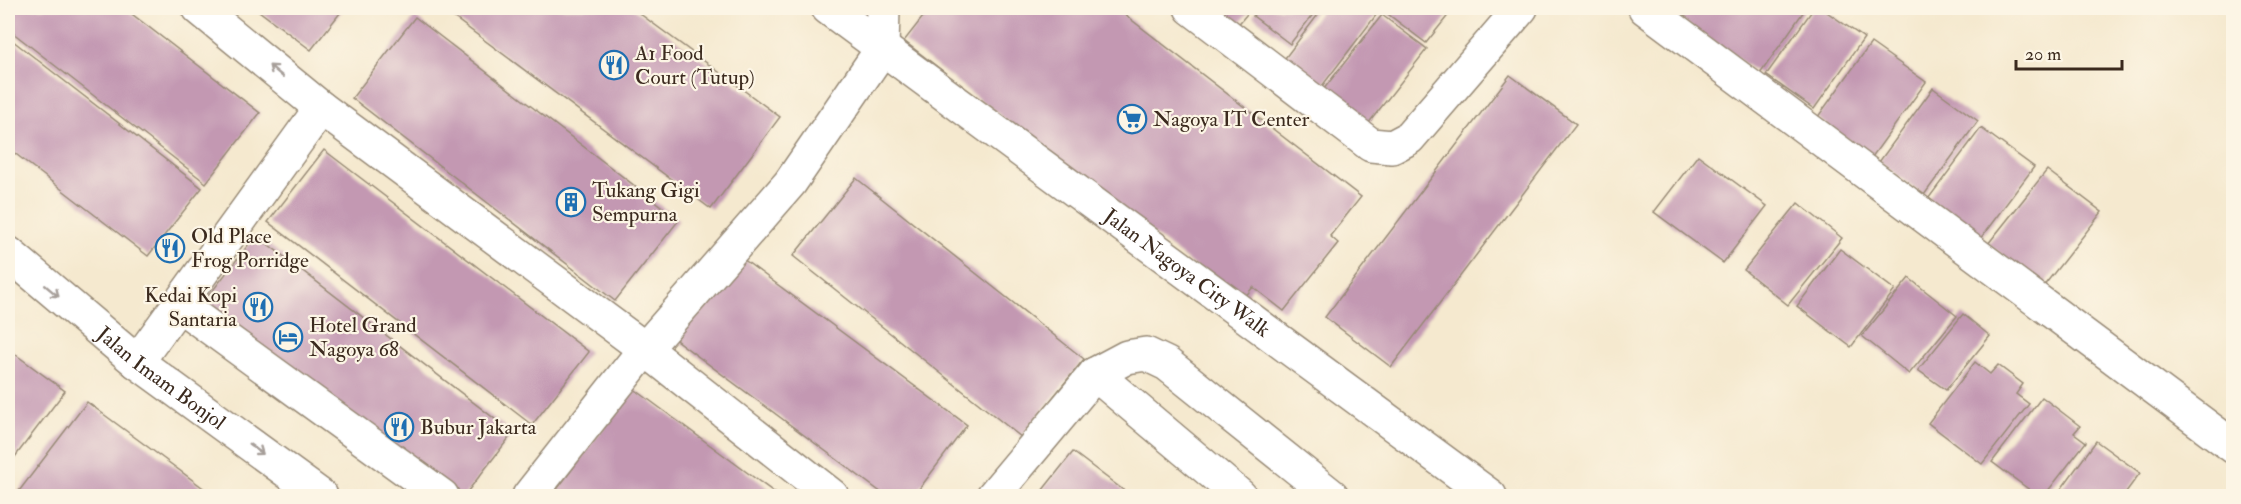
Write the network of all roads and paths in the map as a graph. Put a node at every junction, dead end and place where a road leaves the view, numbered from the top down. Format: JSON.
{"nodes":[{"id":1,"x":199,"y":8,"type":"edge"},
{"id":2,"x":828,"y":8,"type":"edge"},
{"id":3,"x":883,"y":8,"type":"edge"},
{"id":4,"x":1191,"y":8,"type":"edge"},
{"id":5,"x":1521,"y":8,"type":"edge"},
{"id":6,"x":1644,"y":8,"type":"edge"},
{"id":7,"x":882,"y":49,"type":"junction"},
{"id":8,"x":321,"y":108,"type":"junction"},
{"id":9,"x":8,"y":253,"type":"edge"},
{"id":10,"x":179,"y":304,"type":"junction"},
{"id":11,"x":645,"y":349,"type":"junction"},
{"id":12,"x":137,"y":362,"type":"junction"},
{"id":13,"x":1095,"y":374,"type":"junction"},
{"id":14,"x":2234,"y":447,"type":"edge"},
{"id":15,"x":1471,"y":491,"type":"edge"},
{"id":16,"x":321,"y":496,"type":"edge"},
{"id":17,"x":442,"y":496,"type":"edge"},
{"id":18,"x":530,"y":496,"type":"edge"},
{"id":19,"x":832,"y":496,"type":"edge"},
{"id":20,"x":993,"y":496,"type":"edge"},
{"id":21,"x":1240,"y":496,"type":"edge"},
{"id":22,"x":1332,"y":496,"type":"edge"}],
"edges":[{"from":8,"to":1,"type":"street","one_way":true},
{"from":2,"to":7,"type":"street","name":"Jalan Nagoya City Walk"},
{"from":3,"to":7,"type":"street"},
{"from":4,"to":5,"type":"street"},
{"from":6,"to":14,"type":"street"},
{"from":7,"to":11,"type":"street"},
{"from":7,"to":15,"type":"street","name":"Jalan Nagoya City Walk"},
{"from":8,"to":10,"type":"street"},
{"from":8,"to":11,"type":"street"},
{"from":9,"to":12,"type":"street","name":"Jalan Imam Bonjol","one_way":true},
{"from":10,"to":12,"type":"street"},
{"from":10,"to":17,"type":"street"},
{"from":11,"to":18,"type":"street"},
{"from":11,"to":19,"type":"street"},
{"from":12,"to":16,"type":"street","name":"Jalan Imam Bonjol","one_way":true},
{"from":13,"to":20,"type":"street"},
{"from":13,"to":21,"type":"street"},
{"from":13,"to":22,"type":"street"}]}
